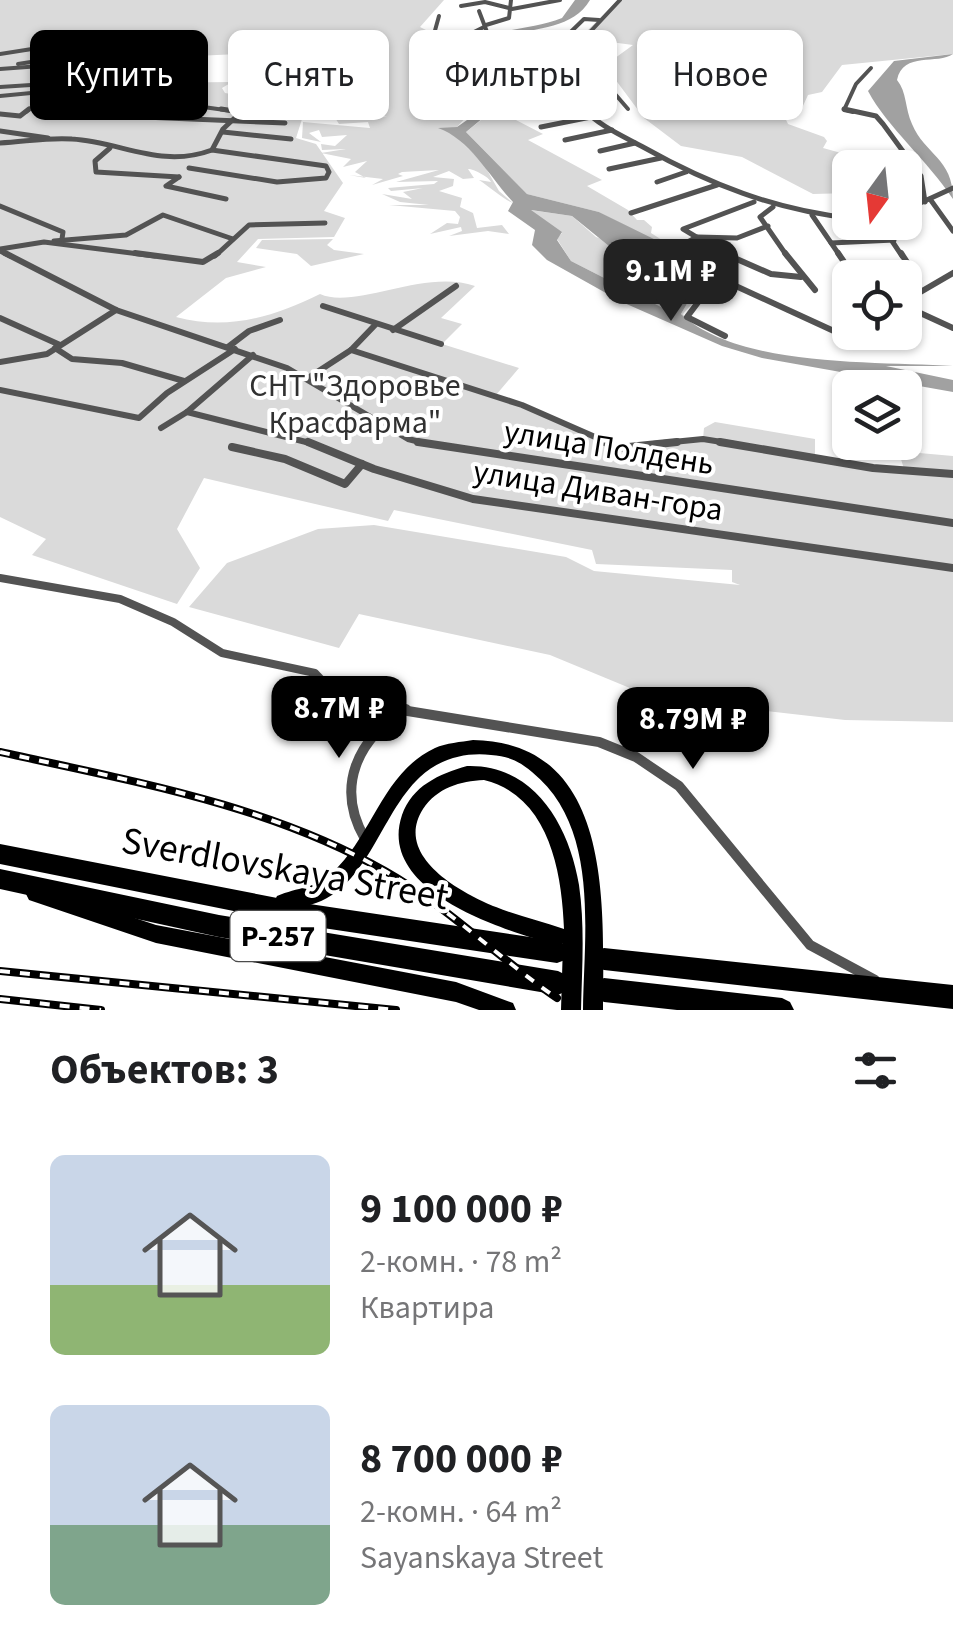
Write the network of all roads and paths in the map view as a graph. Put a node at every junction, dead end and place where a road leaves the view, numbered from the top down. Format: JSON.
{"nodes":[{"id":1,"x":511,"y":0,"type":"edge"},
{"id":2,"x":531,"y":0,"type":"edge"},
{"id":3,"x":560,"y":0,"type":"edge"},
{"id":4,"x":620,"y":0,"type":"edge"},
{"id":5,"x":460,"y":6,"type":"dead end"},
{"id":6,"x":522,"y":8,"type":"junction"},
{"id":7,"x":510,"y":9,"type":"junction"},
{"id":8,"x":479,"y":11,"type":"dead end"},
{"id":9,"x":439,"y":16,"type":"dead end"},
{"id":10,"x":600,"y":20,"type":"junction"},
{"id":11,"x":485,"y":26,"type":"junction"},
{"id":12,"x":435,"y":30,"type":"edge"},
{"id":13,"x":477,"y":30,"type":"edge"},
{"id":14,"x":486,"y":30,"type":"edge"},
{"id":15,"x":572,"y":30,"type":"edge"},
{"id":16,"x":590,"y":30,"type":"edge"},
{"id":17,"x":30,"y":49,"type":"edge"},
{"id":18,"x":0,"y":54,"type":"edge"},
{"id":19,"x":30,"y":62,"type":"edge"},
{"id":20,"x":0,"y":67,"type":"edge"},
{"id":21,"x":871,"y":68,"type":"dead end"},
{"id":22,"x":0,"y":87,"type":"edge"},
{"id":23,"x":30,"y":94,"type":"edge"},
{"id":24,"x":0,"y":96,"type":"edge"},
{"id":25,"x":617,"y":96,"type":"edge"},
{"id":26,"x":30,"y":108,"type":"edge"},
{"id":27,"x":208,"y":108,"type":"edge"},
{"id":28,"x":628,"y":109,"type":"dead end"},
{"id":29,"x":0,"y":114,"type":"edge"},
{"id":30,"x":196,"y":120,"type":"edge"},
{"id":31,"x":577,"y":120,"type":"edge"},
{"id":32,"x":597,"y":120,"type":"edge"},
{"id":33,"x":230,"y":122,"type":"junction"},
{"id":34,"x":285,"y":123,"type":"dead end"},
{"id":35,"x":542,"y":127,"type":"dead end"},
{"id":36,"x":612,"y":130,"type":"junction"},
{"id":37,"x":0,"y":131,"type":"edge"},
{"id":38,"x":223,"y":132,"type":"junction"},
{"id":39,"x":48,"y":138,"type":"junction"},
{"id":40,"x":292,"y":138,"type":"dead end"},
{"id":41,"x":565,"y":140,"type":"dead end"},
{"id":42,"x":0,"y":143,"type":"edge"},
{"id":43,"x":636,"y":143,"type":"junction"},
{"id":44,"x":110,"y":148,"type":"junction"},
{"id":45,"x":212,"y":150,"type":"junction"},
{"id":46,"x":600,"y":151,"type":"dead end"},
{"id":47,"x":661,"y":158,"type":"junction"},
{"id":48,"x":189,"y":168,"type":"dead end"},
{"id":49,"x":608,"y":168,"type":"dead end"},
{"id":50,"x":686,"y":172,"type":"junction"},
{"id":51,"x":657,"y":182,"type":"dead end"},
{"id":52,"x":717,"y":185,"type":"junction"},
{"id":53,"x":953,"y":188,"type":"edge"},
{"id":54,"x":226,"y":199,"type":"dead end"},
{"id":55,"x":930,"y":199,"type":"junction"},
{"id":56,"x":755,"y":201,"type":"junction"},
{"id":57,"x":922,"y":203,"type":"edge"},
{"id":58,"x":0,"y":206,"type":"edge"},
{"id":59,"x":774,"y":207,"type":"junction"},
{"id":60,"x":631,"y":212,"type":"dead end"},
{"id":61,"x":812,"y":215,"type":"junction"},
{"id":62,"x":832,"y":217,"type":"edge"},
{"id":63,"x":326,"y":223,"type":"dead end"},
{"id":64,"x":768,"y":226,"type":"junction"},
{"id":65,"x":953,"y":232,"type":"edge"},
{"id":66,"x":233,"y":238,"type":"junction"},
{"id":67,"x":697,"y":238,"type":"junction"},
{"id":68,"x":62,"y":239,"type":"junction"},
{"id":69,"x":892,"y":241,"type":"joint"},
{"id":70,"x":44,"y":242,"type":"junction"},
{"id":71,"x":831,"y":243,"type":"junction"},
{"id":72,"x":0,"y":250,"type":"edge"},
{"id":73,"x":843,"y":260,"type":"edge"},
{"id":74,"x":905,"y":260,"type":"edge"},
{"id":75,"x":702,"y":271,"type":"junction"},
{"id":76,"x":953,"y":273,"type":"edge"},
{"id":77,"x":801,"y":277,"type":"junction"},
{"id":78,"x":456,"y":286,"type":"dead end"},
{"id":79,"x":816,"y":290,"type":"dead end"},
{"id":80,"x":922,"y":292,"type":"edge"},
{"id":81,"x":323,"y":306,"type":"dead end"},
{"id":82,"x":116,"y":310,"type":"junction"},
{"id":83,"x":922,"y":312,"type":"edge"},
{"id":84,"x":0,"y":318,"type":"edge"},
{"id":85,"x":280,"y":320,"type":"dead end"},
{"id":86,"x":376,"y":326,"type":"junction"},
{"id":87,"x":953,"y":328,"type":"edge"},
{"id":88,"x":393,"y":330,"type":"junction"},
{"id":89,"x":832,"y":330,"type":"edge"},
{"id":90,"x":725,"y":336,"type":"dead end"},
{"id":91,"x":441,"y":344,"type":"dead end"},
{"id":92,"x":58,"y":346,"type":"junction"},
{"id":93,"x":231,"y":348,"type":"junction"},
{"id":94,"x":351,"y":350,"type":"junction"},
{"id":95,"x":254,"y":355,"type":"junction"},
{"id":96,"x":0,"y":362,"type":"edge"},
{"id":97,"x":308,"y":378,"type":"junction"},
{"id":98,"x":184,"y":382,"type":"junction"},
{"id":99,"x":0,"y":390,"type":"edge"},
{"id":100,"x":186,"y":412,"type":"junction"},
{"id":101,"x":161,"y":428,"type":"dead end"},
{"id":102,"x":232,"y":447,"type":"dead end"},
{"id":103,"x":362,"y":464,"type":"junction"},
{"id":104,"x":953,"y":474,"type":"edge"},
{"id":105,"x":953,"y":523,"type":"edge"},
{"id":106,"x":953,"y":568,"type":"edge"},
{"id":107,"x":0,"y":578,"type":"edge"},
{"id":108,"x":406,"y":709,"type":"junction"},
{"id":109,"x":365,"y":840,"type":"junction"},
{"id":110,"x":0,"y":854,"type":"edge"},
{"id":111,"x":0,"y":880,"type":"edge"},
{"id":112,"x":235,"y":902,"type":"junction"},
{"id":113,"x":558,"y":944,"type":"joint"},
{"id":114,"x":604,"y":954,"type":"dead end"},
{"id":115,"x":558,"y":983,"type":"dead end"},
{"id":116,"x":901,"y":992,"type":"junction"},
{"id":117,"x":953,"y":997,"type":"edge"},
{"id":118,"x":599,"y":1000,"type":"edge"},
{"id":119,"x":506,"y":1010,"type":"edge"},
{"id":120,"x":572,"y":1010,"type":"edge"},
{"id":121,"x":782,"y":1010,"type":"edge"}],
"edges":[{"from":1,"to":7,"type":"street"},
{"from":2,"to":6,"type":"street"},
{"from":3,"to":6,"type":"street"},
{"from":4,"to":10,"type":"street"},
{"from":5,"to":7,"type":"street"},
{"from":6,"to":7,"type":"street"},
{"from":7,"to":11,"type":"street"},
{"from":8,"to":11,"type":"street"},
{"from":9,"to":12,"type":"street"},
{"from":10,"to":15,"type":"street"},
{"from":10,"to":16,"type":"street"},
{"from":11,"to":13,"type":"street"},
{"from":11,"to":14,"type":"street"},
{"from":17,"to":18,"type":"street"},
{"from":19,"to":20,"type":"street"},
{"from":20,"to":22,"type":"street"},
{"from":21,"to":55,"type":"street"},
{"from":23,"to":24,"type":"street"},
{"from":25,"to":28,"type":"street"},
{"from":26,"to":29,"type":"street"},
{"from":27,"to":33,"type":"street"},
{"from":30,"to":33,"type":"street"},
{"from":31,"to":35,"type":"street"},
{"from":32,"to":36,"type":"street"},
{"from":33,"to":34,"type":"street"},
{"from":33,"to":38,"type":"street"},
{"from":36,"to":41,"type":"street"},
{"from":36,"to":43,"type":"street"},
{"from":37,"to":39,"type":"street"},
{"from":38,"to":40,"type":"street"},
{"from":38,"to":45,"type":"street"},
{"from":39,"to":42,"type":"street"},
{"from":39,"to":44,"type":"street"},
{"from":43,"to":46,"type":"street"},
{"from":43,"to":47,"type":"street"},
{"from":44,"to":45,"type":"street"},
{"from":44,"to":54,"type":"street"},
{"from":45,"to":48,"type":"street"},
{"from":47,"to":49,"type":"street"},
{"from":47,"to":50,"type":"street"},
{"from":50,"to":51,"type":"street"},
{"from":50,"to":52,"type":"street"},
{"from":52,"to":56,"type":"street"},
{"from":52,"to":60,"type":"street"},
{"from":53,"to":55,"type":"street"},
{"from":55,"to":57,"type":"street"},
{"from":55,"to":65,"type":"street"},
{"from":56,"to":59,"type":"street"},
{"from":56,"to":67,"type":"street"},
{"from":58,"to":68,"type":"street"},
{"from":59,"to":61,"type":"street"},
{"from":59,"to":64,"type":"street"},
{"from":61,"to":62,"type":"street"},
{"from":61,"to":71,"type":"street"},
{"from":63,"to":66,"type":"street"},
{"from":64,"to":67,"type":"street"},
{"from":64,"to":77,"type":"street"},
{"from":66,"to":68,"type":"street"},
{"from":66,"to":70,"type":"street"},
{"from":67,"to":75,"type":"street"},
{"from":67,"to":77,"type":"street"},
{"from":68,"to":70,"type":"street"},
{"from":69,"to":71,"type":"street"},
{"from":69,"to":74,"type":"street"},
{"from":70,"to":72,"type":"street"},
{"from":71,"to":73,"type":"street"},
{"from":72,"to":82,"type":"street","name":"улица Полдень"},
{"from":75,"to":89,"type":"street"},
{"from":75,"to":90,"type":"street"},
{"from":76,"to":80,"type":"street"},
{"from":77,"to":79,"type":"street"},
{"from":78,"to":88,"type":"street"},
{"from":81,"to":86,"type":"street"},
{"from":82,"to":92,"type":"street"},
{"from":82,"to":93,"type":"street","name":"улица Полдень"},
{"from":83,"to":87,"type":"street"},
{"from":84,"to":92,"type":"street"},
{"from":85,"to":93,"type":"street"},
{"from":86,"to":88,"type":"street"},
{"from":86,"to":94,"type":"street"},
{"from":88,"to":91,"type":"street"},
{"from":92,"to":96,"type":"street"},
{"from":92,"to":98,"type":"street"},
{"from":93,"to":95,"type":"street","name":"улица Полдень"},
{"from":93,"to":98,"type":"street"},
{"from":94,"to":97,"type":"street"},
{"from":94,"to":104,"type":"street"},
{"from":95,"to":97,"type":"street","name":"улица Полдень"},
{"from":95,"to":100,"type":"street"},
{"from":97,"to":105,"type":"street","name":"улица Полдень"},
{"from":98,"to":99,"type":"street"},
{"from":100,"to":101,"type":"street"},
{"from":100,"to":103,"type":"street","name":"улица Диван-гора"},
{"from":102,"to":103,"type":"street"},
{"from":103,"to":106,"type":"street","name":"улица Диван-гора"},
{"from":107,"to":108,"type":"street"},
{"from":108,"to":109,"type":"street"},
{"from":108,"to":116,"type":"street"},
{"from":109,"to":112,"type":"main road"},
{"from":109,"to":118,"type":"main road"},
{"from":110,"to":112,"type":"highway","name":"Sverdlovskaya Street","number":"Р-257"},
{"from":111,"to":115,"type":"highway","name":"Sverdlovskaya Street","number":"Р-257"},
{"from":111,"to":119,"type":"main road"},
{"from":112,"to":113,"type":"highway","name":"Sverdlovskaya Street","number":"Р-257"},
{"from":113,"to":120,"type":"main road"},
{"from":114,"to":116,"type":"highway"},
{"from":116,"to":117,"type":"highway"},
{"from":118,"to":121,"type":"highway"}]}
